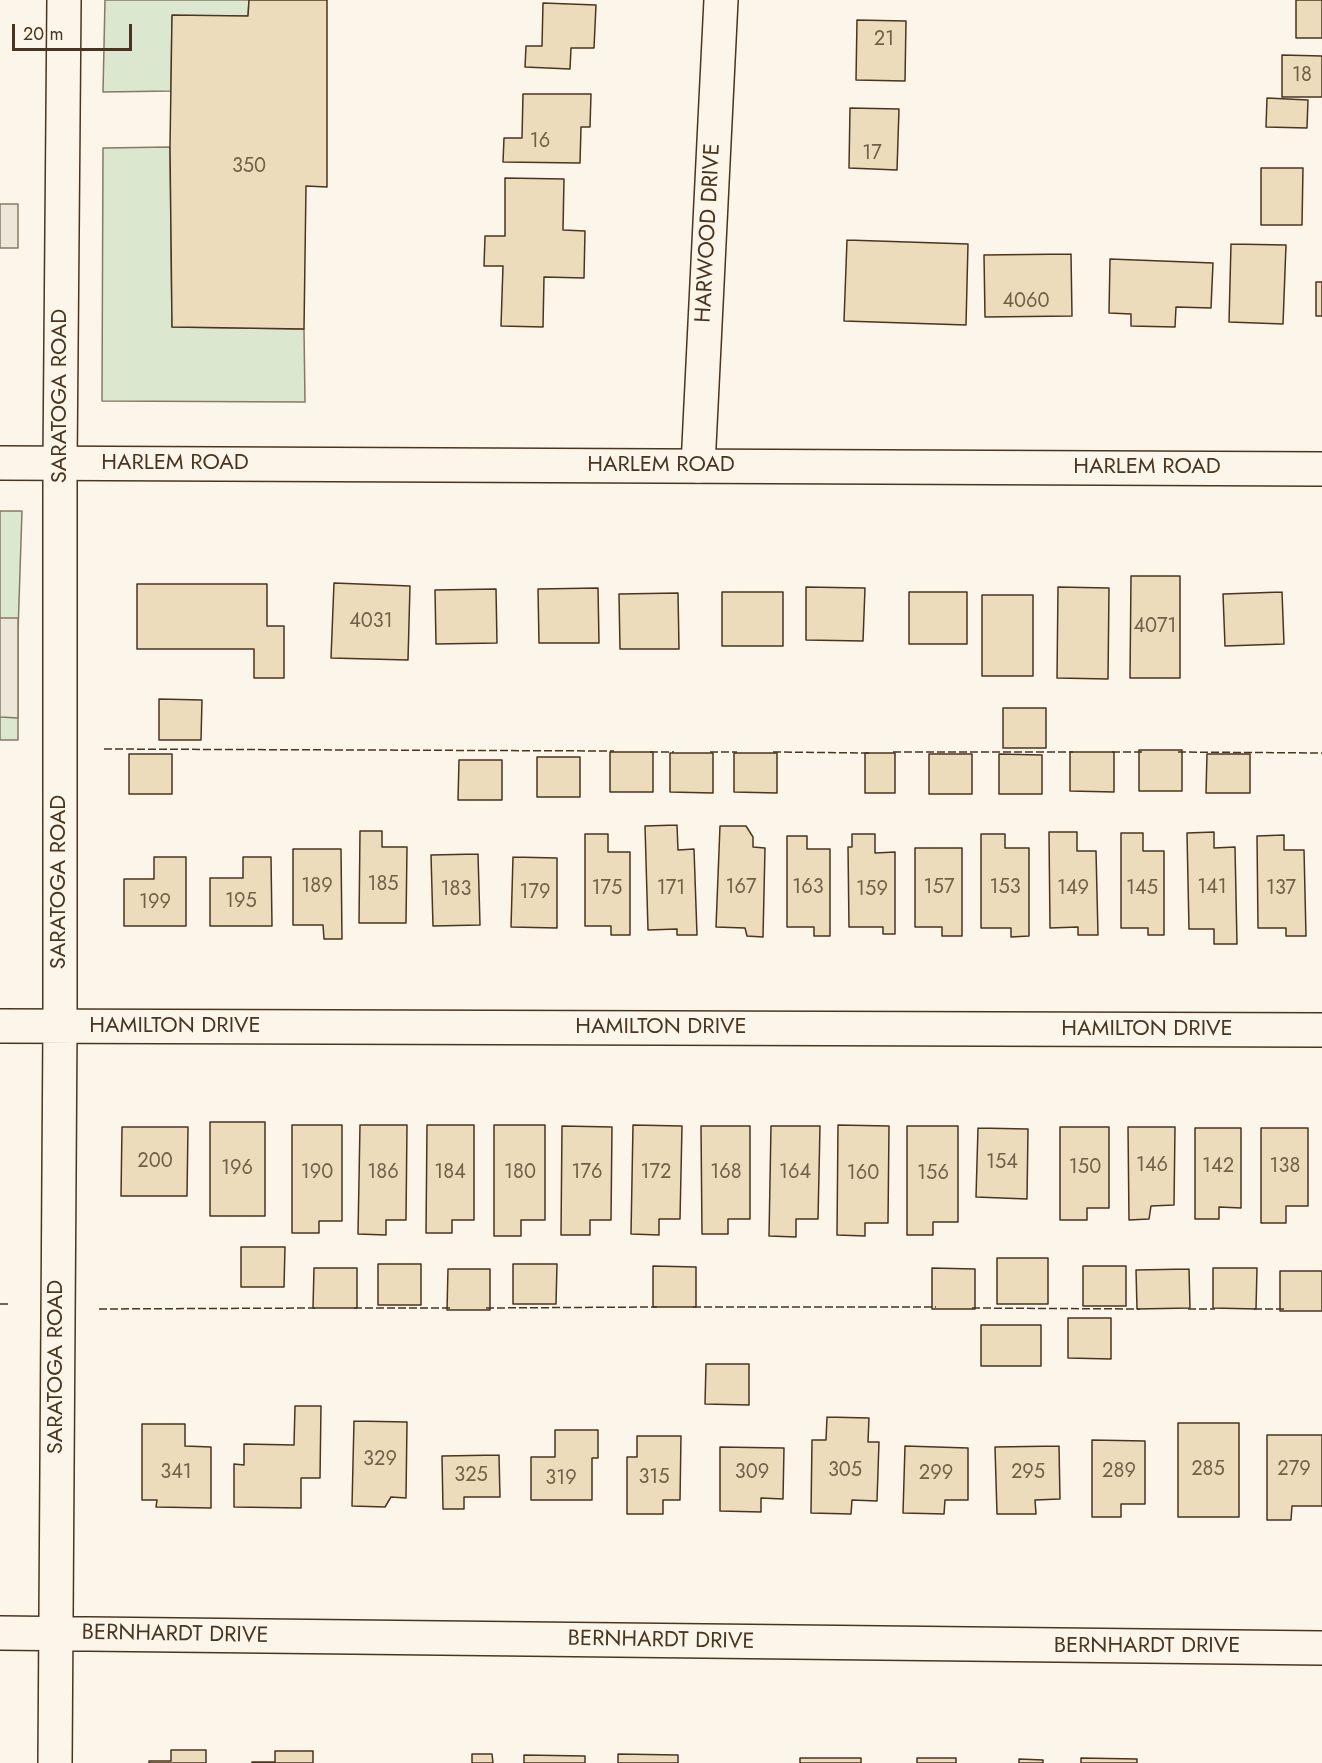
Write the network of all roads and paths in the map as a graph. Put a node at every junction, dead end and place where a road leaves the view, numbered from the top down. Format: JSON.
{"nodes":[{"id":1,"x":64,"y":0,"type":"edge"},
{"id":2,"x":721,"y":0,"type":"edge"},
{"id":3,"x":0,"y":463,"type":"edge"},
{"id":4,"x":60,"y":463,"type":"junction"},
{"id":5,"x":698,"y":466,"type":"junction"},
{"id":6,"x":1322,"y":469,"type":"edge"},
{"id":7,"x":0,"y":1026,"type":"edge"},
{"id":8,"x":60,"y":1026,"type":"junction"},
{"id":9,"x":1322,"y":1030,"type":"edge"},
{"id":10,"x":0,"y":1633,"type":"edge"},
{"id":11,"x":55,"y":1634,"type":"junction"},
{"id":12,"x":1322,"y":1648,"type":"edge"},
{"id":13,"x":55,"y":1763,"type":"edge"}],
"edges":[{"from":1,"to":4,"type":"street","name":"SARATOGA ROAD"},
{"from":2,"to":5,"type":"street","name":"HARWOOD DRIVE"},
{"from":3,"to":4,"type":"street","name":"HARLEM ROAD"},
{"from":4,"to":5,"type":"street","name":"HARLEM ROAD"},
{"from":4,"to":8,"type":"street","name":"SARATOGA ROAD"},
{"from":5,"to":6,"type":"street","name":"HARLEM ROAD"},
{"from":7,"to":8,"type":"street","name":"HAMILTON DRIVE"},
{"from":8,"to":9,"type":"street","name":"HAMILTON DRIVE"},
{"from":8,"to":11,"type":"street","name":"SARATOGA ROAD"},
{"from":10,"to":11,"type":"street","name":"BERNHARDT DRIVE"},
{"from":11,"to":12,"type":"street","name":"BERNHARDT DRIVE"},
{"from":11,"to":13,"type":"street","name":"SARATOGA ROAD"}]}
